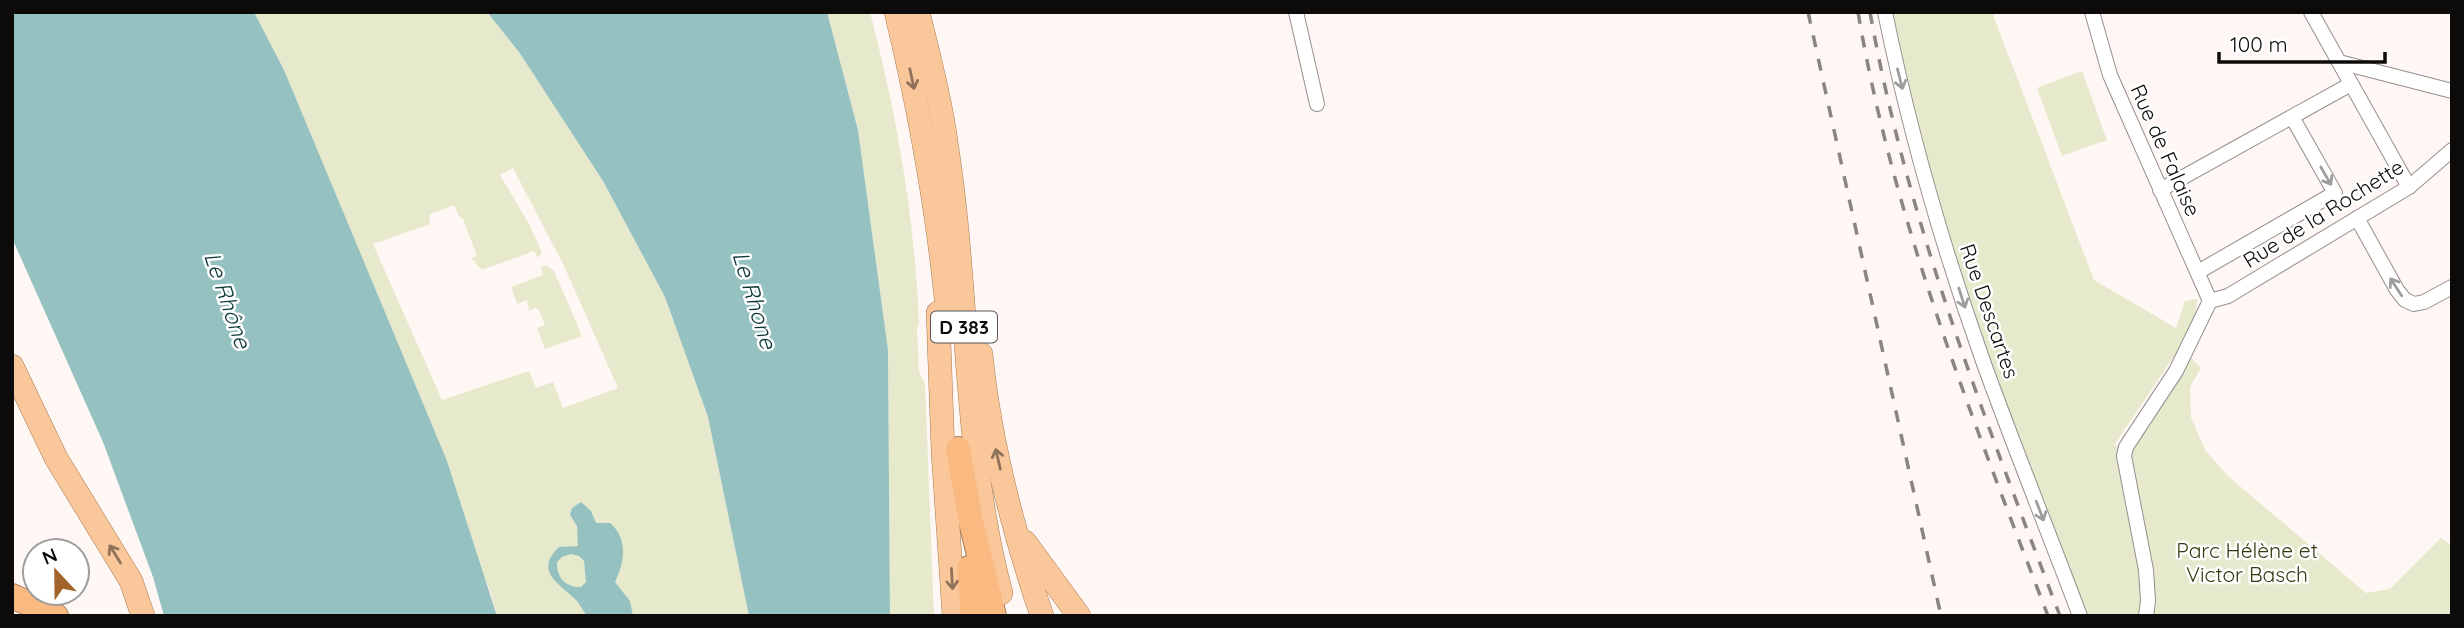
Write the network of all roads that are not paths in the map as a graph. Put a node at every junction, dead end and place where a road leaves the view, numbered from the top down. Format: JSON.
{"nodes":[{"id":1,"x":896,"y":12,"type":"edge"},
{"id":2,"x":918,"y":12,"type":"edge"},
{"id":3,"x":1296,"y":12,"type":"edge"},
{"id":4,"x":1885,"y":12,"type":"edge"},
{"id":5,"x":2092,"y":12,"type":"edge"},
{"id":6,"x":2311,"y":12,"type":"edge"},
{"id":7,"x":2339,"y":62,"type":"junction"},
{"id":8,"x":2351,"y":84,"type":"junction"},
{"id":9,"x":2452,"y":90,"type":"edge"},
{"id":10,"x":1317,"y":104,"type":"dead end"},
{"id":11,"x":2292,"y":117,"type":"junction"},
{"id":12,"x":947,"y":148,"type":"junction"},
{"id":13,"x":2449,"y":158,"type":"edge"},
{"id":14,"x":2409,"y":187,"type":"junction"},
{"id":15,"x":2160,"y":190,"type":"junction"},
{"id":16,"x":2357,"y":218,"type":"junction"},
{"id":17,"x":937,"y":233,"type":"junction"},
{"id":18,"x":2197,"y":272,"type":"junction"},
{"id":19,"x":2452,"y":287,"type":"edge"},
{"id":20,"x":2210,"y":301,"type":"junction"},
{"id":21,"x":12,"y":366,"type":"edge"},
{"id":22,"x":958,"y":449,"type":"joint"},
{"id":23,"x":1014,"y":525,"type":"junction"},
{"id":24,"x":12,"y":596,"type":"edge"},
{"id":25,"x":989,"y":606,"type":"edge"},
{"id":26,"x":1041,"y":615,"type":"edge"},
{"id":27,"x":56,"y":616,"type":"edge"},
{"id":28,"x":143,"y":616,"type":"edge"},
{"id":29,"x":954,"y":616,"type":"edge"},
{"id":30,"x":1077,"y":616,"type":"edge"},
{"id":31,"x":2080,"y":616,"type":"edge"},
{"id":32,"x":2147,"y":616,"type":"edge"}],
"edges":[{"from":1,"to":17,"type":"highway","number":"D 383","one_way":true},
{"from":2,"to":12,"type":"highway","number":"D 383"},
{"from":3,"to":10,"type":"street"},
{"from":4,"to":31,"type":"street","name":"Rue Descartes","one_way":true},
{"from":5,"to":15,"type":"street","name":"Rue de Falaise"},
{"from":6,"to":7,"type":"street"},
{"from":7,"to":8,"type":"street"},
{"from":7,"to":9,"type":"street"},
{"from":8,"to":11,"type":"street"},
{"from":8,"to":14,"type":"street"},
{"from":11,"to":15,"type":"street"},
{"from":11,"to":18,"type":"street","one_way":true},
{"from":23,"to":12,"type":"highway","one_way":true},
{"from":12,"to":25,"type":"highway","number":"D 383"},
{"from":13,"to":14,"type":"street","name":"Rue de la Rochette"},
{"from":14,"to":16,"type":"street","name":"Rue de la Rochette"},
{"from":15,"to":18,"type":"street","name":"Rue de Falaise"},
{"from":19,"to":16,"type":"street","one_way":true},
{"from":16,"to":20,"type":"street","name":"Rue de la Rochette"},
{"from":17,"to":22,"type":"highway","number":"D 383"},
{"from":17,"to":29,"type":"highway","one_way":true},
{"from":18,"to":20,"type":"street","name":"Rue de Falaise"},
{"from":20,"to":32,"type":"street"},
{"from":28,"to":21,"type":"highway","one_way":true},
{"from":22,"to":25,"type":"highway"},
{"from":23,"to":26,"type":"highway"},
{"from":23,"to":30,"type":"highway"},
{"from":24,"to":27,"type":"highway"},
{"from":26,"to":30,"type":"street"}]}
